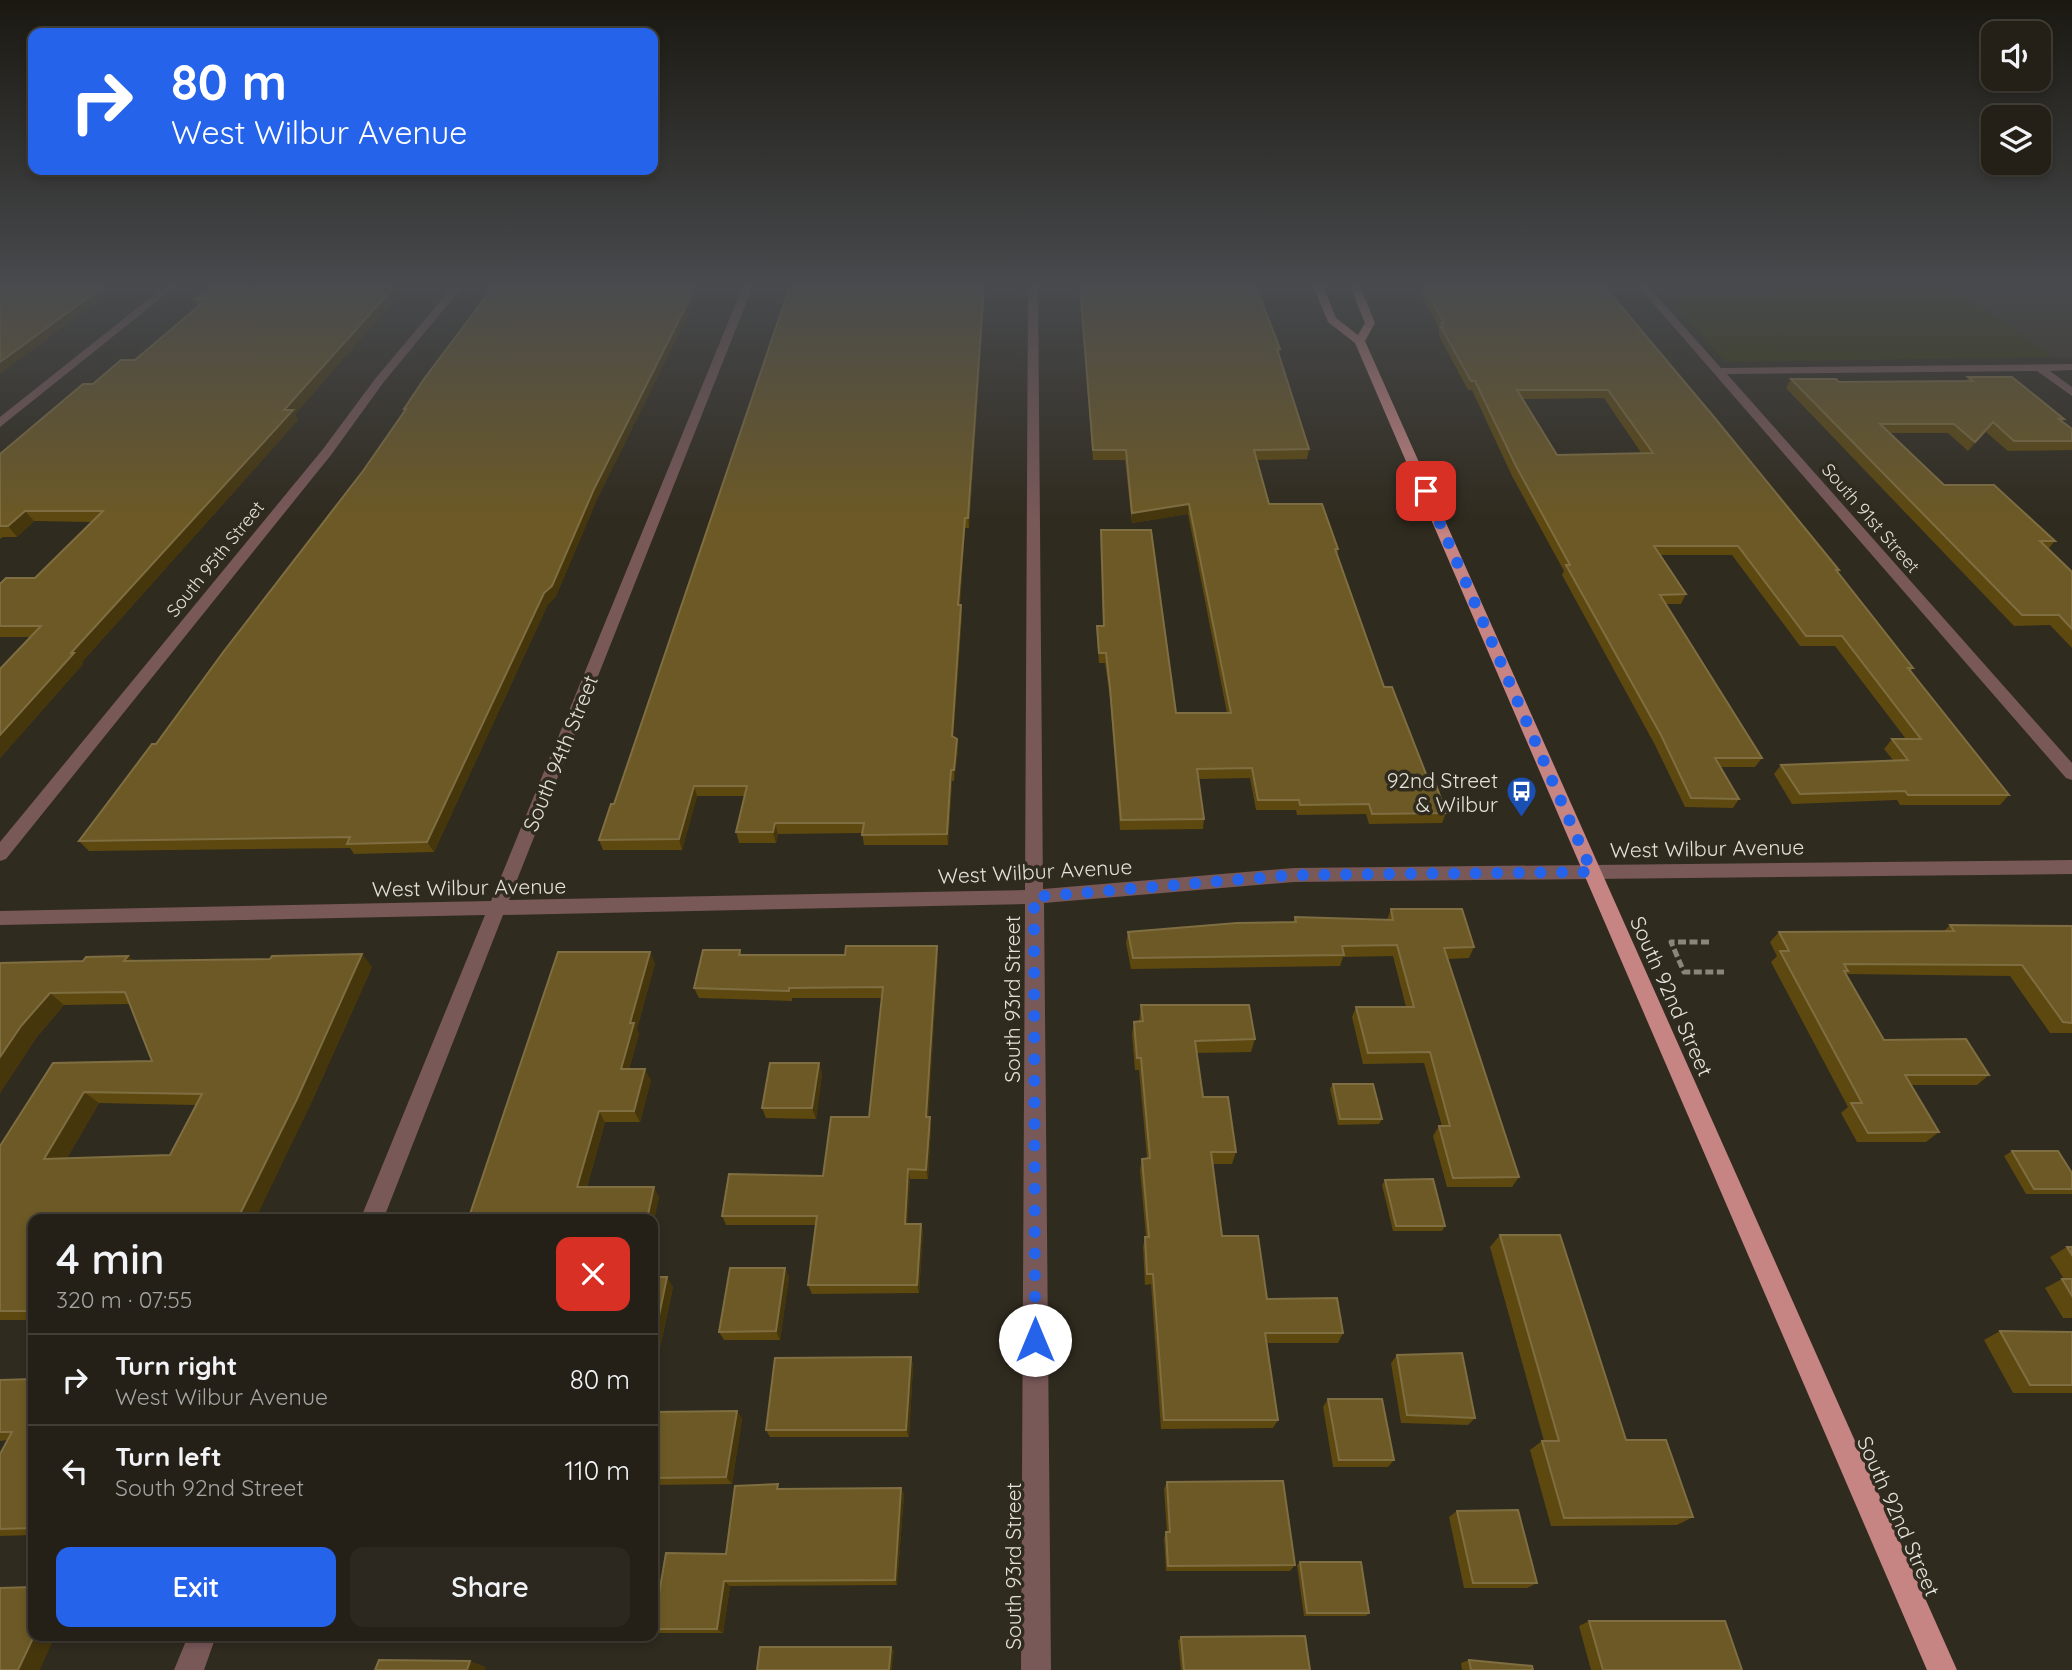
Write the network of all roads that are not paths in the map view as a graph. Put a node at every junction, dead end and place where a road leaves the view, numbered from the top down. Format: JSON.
{"nodes":[{"id":1,"x":73,"y":364,"type":"edge"},
{"id":2,"x":393,"y":364,"type":"edge"},
{"id":3,"x":717,"y":364,"type":"edge"},
{"id":4,"x":1033,"y":364,"type":"edge"},
{"id":5,"x":1370,"y":364,"type":"edge"},
{"id":6,"x":1713,"y":364,"type":"edge"},
{"id":7,"x":2039,"y":367,"type":"junction"},
{"id":8,"x":2072,"y":367,"type":"edge"},
{"id":9,"x":1719,"y":371,"type":"junction"},
{"id":10,"x":2072,"y":393,"type":"edge"},
{"id":11,"x":0,"y":423,"type":"edge"},
{"id":12,"x":2072,"y":774,"type":"edge"},
{"id":13,"x":0,"y":855,"type":"edge"},
{"id":14,"x":2072,"y":867,"type":"edge"},
{"id":15,"x":1592,"y":872,"type":"junction"},
{"id":16,"x":1034,"y":897,"type":"junction"},
{"id":17,"x":498,"y":909,"type":"junction"},
{"id":18,"x":0,"y":918,"type":"edge"},
{"id":19,"x":374,"y":1214,"type":"edge"},
{"id":20,"x":200,"y":1641,"type":"edge"},
{"id":21,"x":189,"y":1670,"type":"edge"},
{"id":22,"x":1036,"y":1670,"type":"edge"},
{"id":23,"x":1942,"y":1670,"type":"edge"}],
"edges":[{"from":1,"to":11,"type":"street"},
{"from":2,"to":13,"type":"street","name":"South 95th Street"},
{"from":3,"to":17,"type":"street","name":"South 94th Street"},
{"from":4,"to":16,"type":"street","name":"South 93rd Street"},
{"from":5,"to":15,"type":"main road","name":"South 92nd Street"},
{"from":6,"to":9,"type":"street","name":"South 91st Street"},
{"from":7,"to":8,"type":"street"},
{"from":7,"to":9,"type":"street"},
{"from":7,"to":10,"type":"street"},
{"from":9,"to":12,"type":"street","name":"South 91st Street"},
{"from":14,"to":15,"type":"street","name":"West Wilbur Avenue"},
{"from":15,"to":16,"type":"street","name":"West Wilbur Avenue"},
{"from":15,"to":23,"type":"main road","name":"South 92nd Street"},
{"from":16,"to":17,"type":"street","name":"West Wilbur Avenue"},
{"from":16,"to":22,"type":"street","name":"South 93rd Street"},
{"from":17,"to":18,"type":"street","name":"West Wilbur Avenue"},
{"from":17,"to":19,"type":"street","name":"South 94th Street"},
{"from":20,"to":21,"type":"street"}]}
